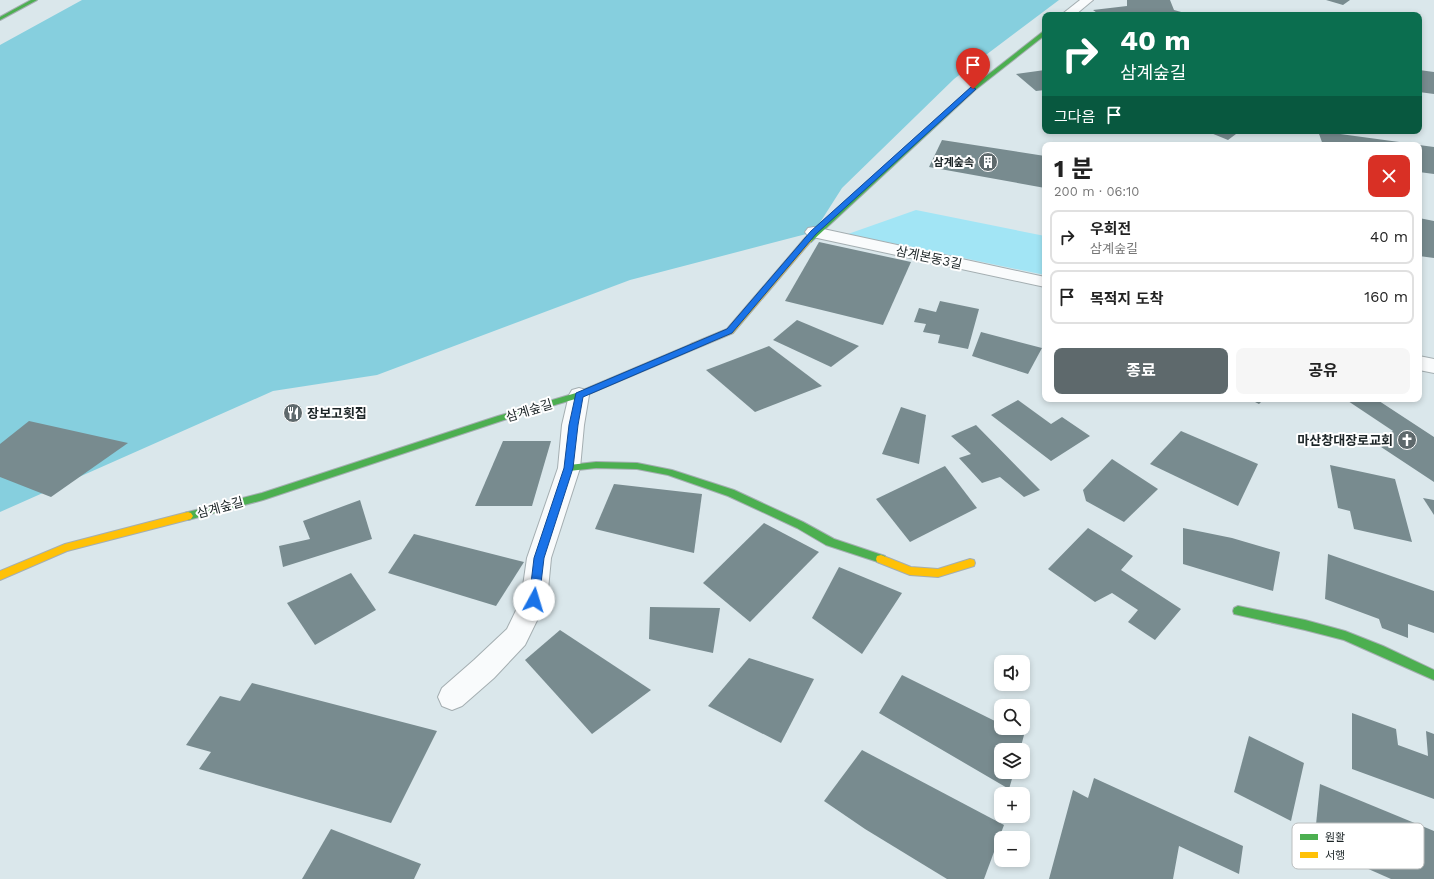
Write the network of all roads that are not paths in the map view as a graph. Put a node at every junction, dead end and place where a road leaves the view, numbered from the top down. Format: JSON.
{"nodes":[{"id":1,"x":35,"y":0,"type":"edge"},
{"id":2,"x":1087,"y":0,"type":"edge"},
{"id":3,"x":1071,"y":12,"type":"edge"},
{"id":4,"x":0,"y":19,"type":"edge"},
{"id":5,"x":1042,"y":34,"type":"edge"},
{"id":6,"x":814,"y":232,"type":"junction"},
{"id":7,"x":1042,"y":281,"type":"edge"},
{"id":8,"x":1422,"y":364,"type":"edge"},
{"id":9,"x":1434,"y":366,"type":"edge"},
{"id":10,"x":579,"y":395,"type":"junction"},
{"id":11,"x":569,"y":468,"type":"junction"},
{"id":12,"x":970,"y":563,"type":"dead end"},
{"id":13,"x":0,"y":576,"type":"edge"},
{"id":14,"x":1238,"y":611,"type":"dead end"},
{"id":15,"x":1434,"y":675,"type":"edge"},
{"id":16,"x":452,"y":697,"type":"dead end"}],
"edges":[{"from":1,"to":4,"type":"street"},
{"from":2,"to":3,"type":"street"},
{"from":5,"to":6,"type":"street","name":"삼계숲길"},
{"from":6,"to":7,"type":"street","name":"삼계본동3길"},
{"from":6,"to":10,"type":"street","name":"삼계숲길"},
{"from":8,"to":9,"type":"street"},
{"from":10,"to":11,"type":"street"},
{"from":10,"to":13,"type":"street","name":"삼계숲길"},
{"from":11,"to":12,"type":"street"},
{"from":11,"to":16,"type":"street"},
{"from":14,"to":15,"type":"street"}]}
